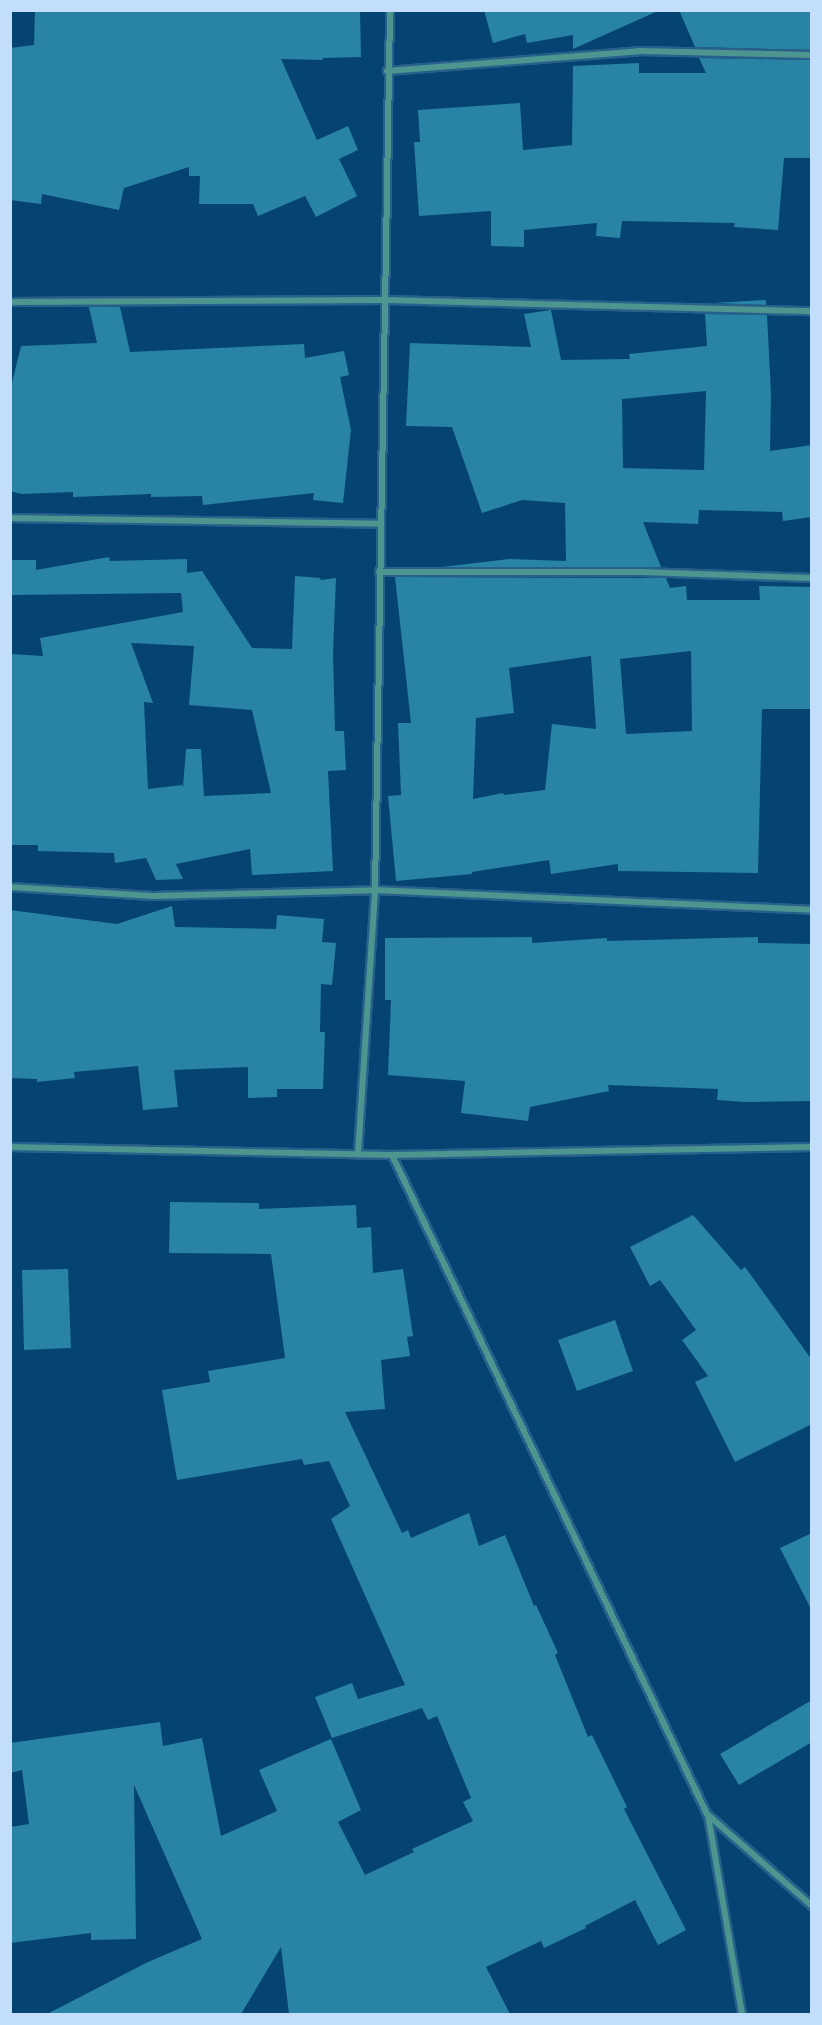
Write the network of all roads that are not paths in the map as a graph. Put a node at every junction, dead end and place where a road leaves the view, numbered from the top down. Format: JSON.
{"nodes":[{"id":1,"x":390,"y":10,"type":"edge"},
{"id":2,"x":812,"y":55,"type":"edge"},
{"id":3,"x":387,"y":72,"type":"junction"},
{"id":4,"x":386,"y":300,"type":"junction"},
{"id":5,"x":10,"y":302,"type":"edge"},
{"id":6,"x":812,"y":311,"type":"edge"},
{"id":7,"x":10,"y":518,"type":"edge"},
{"id":8,"x":381,"y":524,"type":"junction"},
{"id":9,"x":379,"y":572,"type":"junction"},
{"id":10,"x":812,"y":578,"type":"edge"},
{"id":11,"x":10,"y":887,"type":"edge"},
{"id":12,"x":375,"y":890,"type":"junction"},
{"id":13,"x":812,"y":910,"type":"edge"},
{"id":14,"x":10,"y":1147,"type":"edge"},
{"id":15,"x":812,"y":1147,"type":"edge"},
{"id":16,"x":358,"y":1155,"type":"junction"},
{"id":17,"x":392,"y":1155,"type":"junction"},
{"id":18,"x":708,"y":1814,"type":"junction"},
{"id":19,"x":812,"y":1906,"type":"edge"},
{"id":20,"x":742,"y":2014,"type":"edge"}],
"edges":[{"from":1,"to":3,"type":"street"},
{"from":2,"to":3,"type":"street"},
{"from":3,"to":4,"type":"street"},
{"from":4,"to":5,"type":"street"},
{"from":4,"to":6,"type":"street"},
{"from":4,"to":8,"type":"street"},
{"from":7,"to":8,"type":"street"},
{"from":8,"to":9,"type":"street"},
{"from":9,"to":10,"type":"street"},
{"from":9,"to":12,"type":"street"},
{"from":11,"to":12,"type":"street"},
{"from":12,"to":13,"type":"street"},
{"from":12,"to":16,"type":"street"},
{"from":14,"to":16,"type":"street"},
{"from":15,"to":17,"type":"street"},
{"from":16,"to":17,"type":"street"},
{"from":17,"to":18,"type":"street"},
{"from":18,"to":19,"type":"street"},
{"from":18,"to":20,"type":"street"}]}
